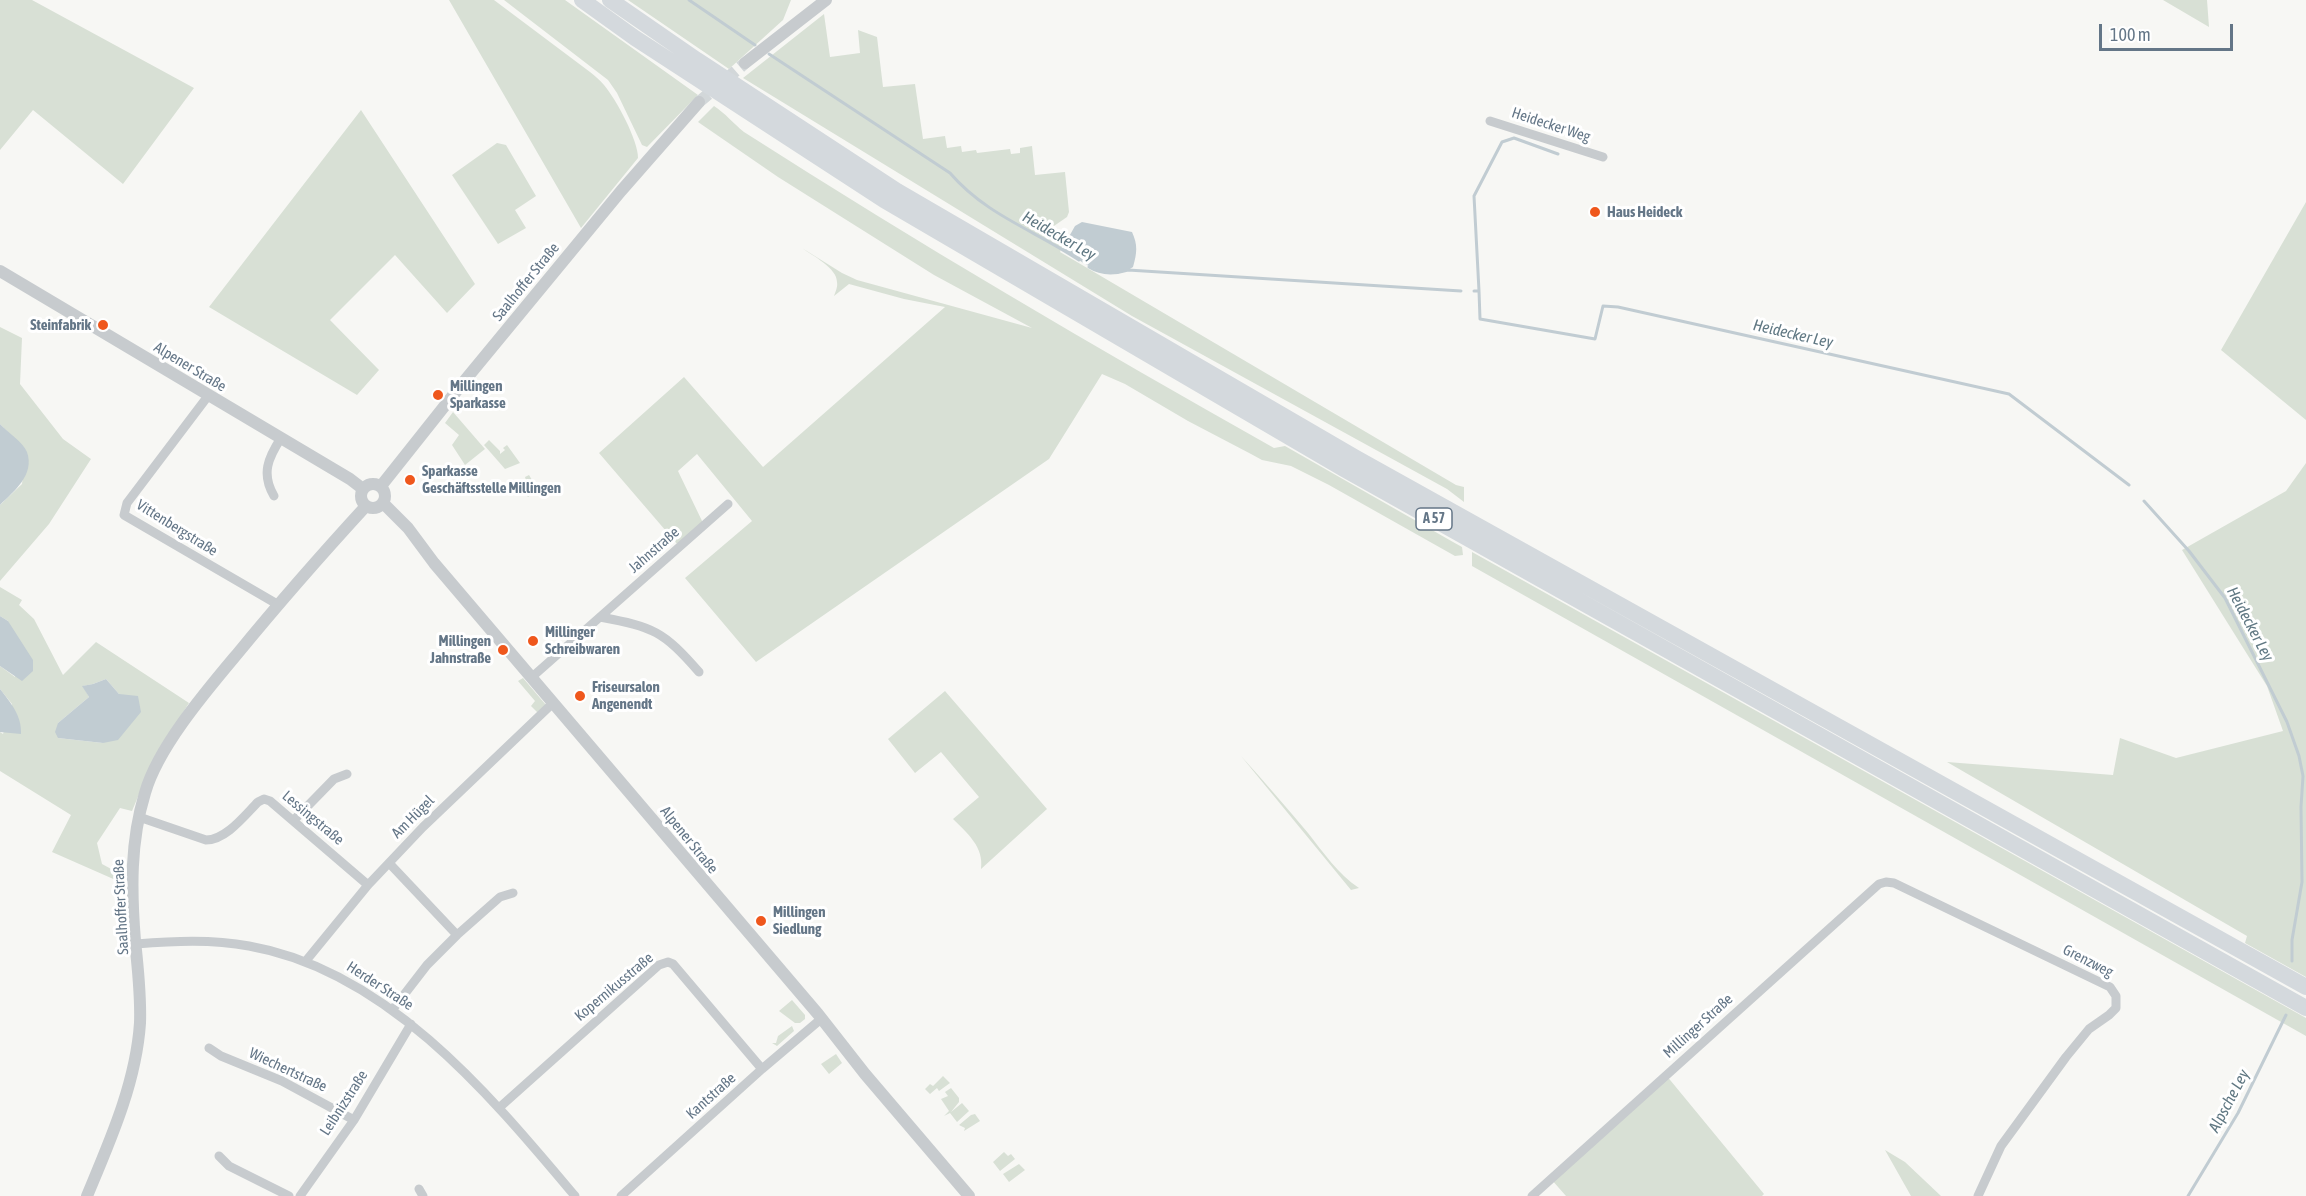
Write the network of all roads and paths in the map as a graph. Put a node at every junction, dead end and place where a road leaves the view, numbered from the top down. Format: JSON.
{"nodes":[{"id":1,"x":582,"y":0,"type":"edge"},
{"id":2,"x":610,"y":0,"type":"edge"},
{"id":3,"x":826,"y":0,"type":"edge"},
{"id":4,"x":745,"y":63,"type":"tunnel mouth"},
{"id":5,"x":699,"y":102,"type":"tunnel mouth"},
{"id":6,"x":1490,"y":121,"type":"dead end"},
{"id":7,"x":1603,"y":157,"type":"dead end"},
{"id":8,"x":0,"y":271,"type":"edge"},
{"id":9,"x":208,"y":396,"type":"junction"},
{"id":10,"x":281,"y":438,"type":"junction"},
{"id":11,"x":381,"y":486,"type":"junction"},
{"id":12,"x":363,"y":489,"type":"junction"},
{"id":13,"x":274,"y":496,"type":"dead end"},
{"id":14,"x":383,"y":503,"type":"junction"},
{"id":15,"x":728,"y":504,"type":"dead end"},
{"id":16,"x":366,"y":506,"type":"junction"},
{"id":17,"x":277,"y":604,"type":"junction"},
{"id":18,"x":600,"y":617,"type":"junction"},
{"id":19,"x":699,"y":672,"type":"dead end"},
{"id":20,"x":532,"y":677,"type":"junction"},
{"id":21,"x":553,"y":703,"type":"junction"},
{"id":22,"x":347,"y":774,"type":"dead end"},
{"id":23,"x":139,"y":817,"type":"junction"},
{"id":24,"x":294,"y":820,"type":"junction"},
{"id":25,"x":389,"y":863,"type":"junction"},
{"id":26,"x":1886,"y":882,"type":"joint"},
{"id":27,"x":368,"y":885,"type":"junction"},
{"id":28,"x":513,"y":893,"type":"dead end"},
{"id":29,"x":457,"y":935,"type":"junction"},
{"id":30,"x":136,"y":944,"type":"junction"},
{"id":31,"x":305,"y":962,"type":"junction"},
{"id":32,"x":2306,"y":987,"type":"edge"},
{"id":33,"x":2306,"y":1008,"type":"edge"},
{"id":34,"x":393,"y":1009,"type":"junction"},
{"id":35,"x":821,"y":1019,"type":"junction"},
{"id":36,"x":411,"y":1024,"type":"junction"},
{"id":37,"x":209,"y":1048,"type":"dead end"},
{"id":38,"x":762,"y":1069,"type":"junction"},
{"id":39,"x":500,"y":1107,"type":"junction"},
{"id":40,"x":354,"y":1120,"type":"junction"},
{"id":41,"x":219,"y":1156,"type":"dead end"},
{"id":42,"x":87,"y":1196,"type":"edge"},
{"id":43,"x":289,"y":1196,"type":"edge"},
{"id":44,"x":300,"y":1196,"type":"edge"},
{"id":45,"x":575,"y":1196,"type":"edge"},
{"id":46,"x":621,"y":1196,"type":"edge"},
{"id":47,"x":969,"y":1196,"type":"edge"},
{"id":48,"x":1532,"y":1196,"type":"edge"},
{"id":49,"x":1978,"y":1196,"type":"edge"}],
"edges":[{"from":1,"to":33,"type":"highway","number":"A 57"},
{"from":2,"to":32,"type":"highway","number":"A 57"},
{"from":3,"to":4,"type":"street"},
{"from":5,"to":11,"type":"street","name":"Saalhoffer Straße"},
{"from":6,"to":7,"type":"street","name":"Heidecker Weg"},
{"from":8,"to":9,"type":"street","name":"Alpener Straße"},
{"from":9,"to":10,"type":"street","name":"Alpener Straße"},
{"from":9,"to":17,"type":"street","name":"Vittenbergstraße"},
{"from":10,"to":12,"type":"street","name":"Alpener Straße"},
{"from":10,"to":13,"type":"street"},
{"from":11,"to":12,"type":"street"},
{"from":11,"to":14,"type":"street"},
{"from":12,"to":16,"type":"street"},
{"from":14,"to":16,"type":"street"},
{"from":14,"to":20,"type":"street","name":"Alpener Straße"},
{"from":15,"to":18,"type":"street","name":"Jahnstraße"},
{"from":16,"to":17,"type":"street","name":"Saalhoffer Straße"},
{"from":17,"to":23,"type":"street","name":"Saalhoffer Straße"},
{"from":18,"to":19,"type":"street"},
{"from":18,"to":20,"type":"street","name":"Jahnstraße"},
{"from":20,"to":21,"type":"street","name":"Alpener Straße"},
{"from":21,"to":25,"type":"street","name":"Am Hügel"},
{"from":21,"to":35,"type":"street","name":"Alpener Straße"},
{"from":22,"to":24,"type":"street"},
{"from":23,"to":24,"type":"street","name":"Lessingstraße"},
{"from":23,"to":30,"type":"street","name":"Saalhoffer Straße"},
{"from":24,"to":27,"type":"street","name":"Lessingstraße"},
{"from":25,"to":27,"type":"street","name":"Am Hügel"},
{"from":25,"to":29,"type":"street"},
{"from":26,"to":48,"type":"street","name":"Millinger Straße"},
{"from":26,"to":49,"type":"street","name":"Grenzweg"},
{"from":27,"to":31,"type":"street","name":"Am Hügel"},
{"from":28,"to":29,"type":"street"},
{"from":29,"to":34,"type":"street"},
{"from":30,"to":31,"type":"street","name":"Herder Straße"},
{"from":30,"to":42,"type":"street","name":"Saalhoffer Straße"},
{"from":31,"to":34,"type":"street","name":"Herder Straße"},
{"from":34,"to":36,"type":"street","name":"Herder Straße"},
{"from":35,"to":38,"type":"street","name":"Kantstraße"},
{"from":35,"to":47,"type":"street","name":"Alpener Straße"},
{"from":36,"to":39,"type":"street","name":"Herder Straße"},
{"from":36,"to":40,"type":"street","name":"Leibnizstraße"},
{"from":37,"to":40,"type":"street","name":"Wiechertstraße"},
{"from":38,"to":39,"type":"street","name":"Kopernikusstraße"},
{"from":38,"to":46,"type":"street","name":"Kantstraße"},
{"from":39,"to":45,"type":"street","name":"Herder Straße"},
{"from":40,"to":44,"type":"street","name":"Leibnizstraße"},
{"from":41,"to":43,"type":"street"}]}
